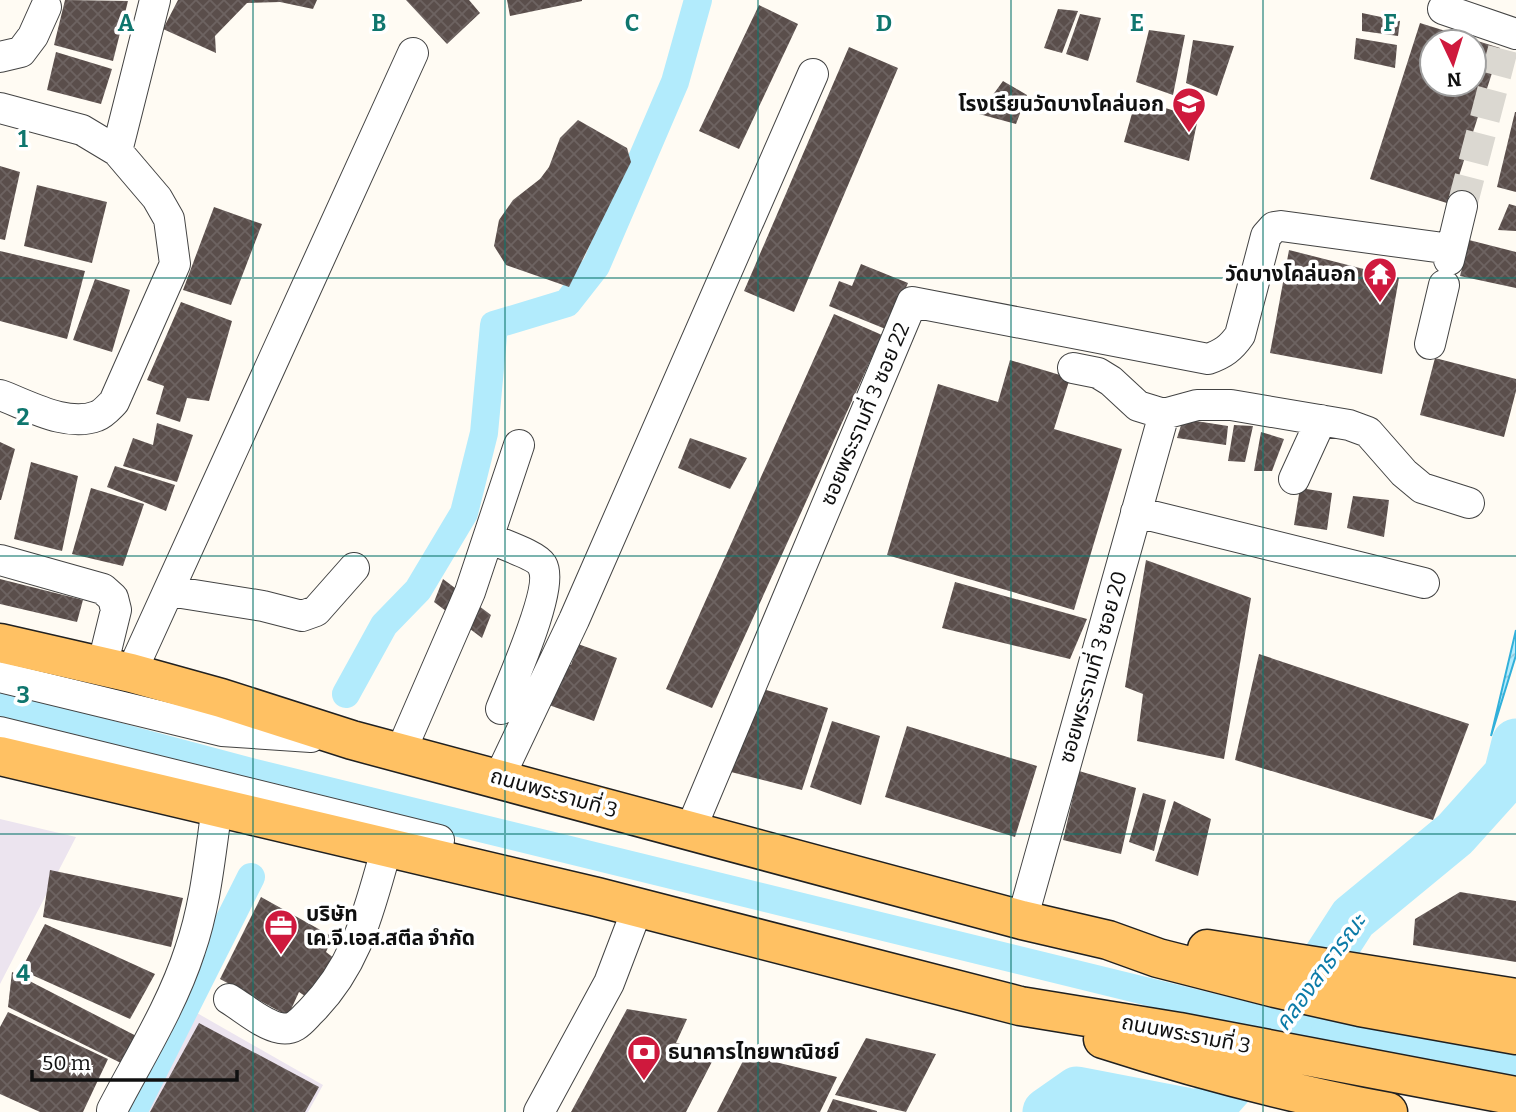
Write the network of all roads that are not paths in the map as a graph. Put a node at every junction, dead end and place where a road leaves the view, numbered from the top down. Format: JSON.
{"nodes":[{"id":1,"x":155,"y":0,"type":"edge"},
{"id":2,"x":46,"y":7,"type":"dead end"},
{"id":3,"x":1443,"y":9,"type":"dead end"},
{"id":4,"x":1508,"y":38,"type":"edge"},
{"id":5,"x":413,"y":53,"type":"dead end"},
{"id":6,"x":0,"y":57,"type":"edge"},
{"id":7,"x":813,"y":74,"type":"dead end"},
{"id":8,"x":0,"y":108,"type":"edge"},
{"id":9,"x":117,"y":151,"type":"junction"},
{"id":10,"x":1462,"y":206,"type":"tunnel mouth"},
{"id":11,"x":1448,"y":265,"type":"junction"},
{"id":12,"x":1430,"y":344,"type":"dead end"},
{"id":13,"x":1073,"y":368,"type":"dead end"},
{"id":14,"x":0,"y":395,"type":"edge"},
{"id":15,"x":1164,"y":414,"type":"junction"},
{"id":16,"x":1321,"y":420,"type":"junction"},
{"id":17,"x":519,"y":445,"type":"dead end"},
{"id":18,"x":1294,"y":479,"type":"dead end"},
{"id":19,"x":1469,"y":503,"type":"dead end"},
{"id":20,"x":1136,"y":512,"type":"junction"},
{"id":21,"x":489,"y":538,"type":"junction"},
{"id":22,"x":0,"y":560,"type":"edge"},
{"id":23,"x":354,"y":568,"type":"dead end"},
{"id":24,"x":1424,"y":583,"type":"dead end"},
{"id":25,"x":169,"y":591,"type":"junction"},
{"id":26,"x":0,"y":643,"type":"edge"},
{"id":27,"x":116,"y":670,"type":"junction"},
{"id":28,"x":0,"y":677,"type":"edge"},
{"id":29,"x":501,"y":709,"type":"dead end"},
{"id":30,"x":0,"y":732,"type":"edge"},
{"id":31,"x":352,"y":740,"type":"junction"},
{"id":32,"x":401,"y":751,"type":"junction"},
{"id":33,"x":0,"y":756,"type":"edge"},
{"id":34,"x":499,"y":778,"type":"junction"},
{"id":35,"x":217,"y":807,"type":"junction"},
{"id":36,"x":690,"y":831,"type":"junction"},
{"id":37,"x":387,"y":847,"type":"junction"},
{"id":38,"x":597,"y":897,"type":"junction"},
{"id":39,"x":638,"y":907,"type":"junction"},
{"id":40,"x":1022,"y":920,"type":"junction"},
{"id":41,"x":1108,"y":940,"type":"junction"},
{"id":42,"x":1516,"y":998,"type":"edge"},
{"id":43,"x":229,"y":999,"type":"dead end"},
{"id":44,"x":1516,"y":1035,"type":"edge"},
{"id":45,"x":1168,"y":1044,"type":"junction"},
{"id":46,"x":1516,"y":1096,"type":"edge"},
{"id":47,"x":1310,"y":1104,"type":"edge"},
{"id":48,"x":112,"y":1110,"type":"dead end"},
{"id":49,"x":1380,"y":1111,"type":"edge"},
{"id":50,"x":539,"y":1112,"type":"edge"}],
"edges":[{"from":1,"to":9,"type":"street"},
{"from":2,"to":6,"type":"street"},
{"from":3,"to":4,"type":"street"},
{"from":5,"to":25,"type":"street"},
{"from":7,"to":34,"type":"street"},
{"from":8,"to":9,"type":"street"},
{"from":9,"to":14,"type":"street"},
{"from":10,"to":11,"type":"street"},
{"from":11,"to":12,"type":"street"},
{"from":11,"to":36,"type":"street","name":"ซอยพระรามที่ 3 ซอย 22"},
{"from":13,"to":15,"type":"street"},
{"from":15,"to":16,"type":"street"},
{"from":15,"to":20,"type":"street","name":"ซอยพระรามที่ 3 ซอย 20"},
{"from":16,"to":18,"type":"street"},
{"from":16,"to":19,"type":"street"},
{"from":17,"to":21,"type":"street"},
{"from":20,"to":24,"type":"street"},
{"from":20,"to":40,"type":"street","name":"ซอยพระรามที่ 3 ซอย 20"},
{"from":21,"to":29,"type":"street"},
{"from":21,"to":32,"type":"street"},
{"from":22,"to":27,"type":"street"},
{"from":23,"to":25,"type":"street"},
{"from":25,"to":27,"type":"street"},
{"from":26,"to":27,"type":"main road","name":"ถนนพระรามที่ 3"},
{"from":27,"to":31,"type":"main road","name":"ถนนพระรามที่ 3"},
{"from":28,"to":31,"type":"street"},
{"from":30,"to":38,"type":"street"},
{"from":31,"to":32,"type":"main road","name":"ถนนพระรามที่ 3"},
{"from":32,"to":34,"type":"main road","name":"ถนนพระรามที่ 3"},
{"from":33,"to":35,"type":"main road","name":"ถนนพระรามที่ 3"},
{"from":34,"to":36,"type":"main road","name":"ถนนพระรามที่ 3"},
{"from":35,"to":37,"type":"main road","name":"ถนนพระรามที่ 3"},
{"from":35,"to":48,"type":"street"},
{"from":36,"to":40,"type":"main road","name":"ถนนพระรามที่ 3"},
{"from":37,"to":38,"type":"main road","name":"ถนนพระรามที่ 3"},
{"from":37,"to":43,"type":"street"},
{"from":38,"to":39,"type":"main road","name":"ถนนพระรามที่ 3"},
{"from":39,"to":45,"type":"main road","name":"ถนนพระรามที่ 3"},
{"from":39,"to":50,"type":"street"},
{"from":40,"to":41,"type":"main road","name":"ถนนพระรามที่ 3"},
{"from":41,"to":42,"type":"main road","name":"ถนนพระรามที่ 3"},
{"from":41,"to":44,"type":"main road","name":"ถนนพระรามที่ 3"},
{"from":45,"to":46,"type":"main road","name":"ถนนพระรามที่ 3"},
{"from":45,"to":47,"type":"main road","name":"ถนนพระรามที่ 3"},
{"from":47,"to":49,"type":"main road","name":"ถนนพระรามที่ 3"}]}
